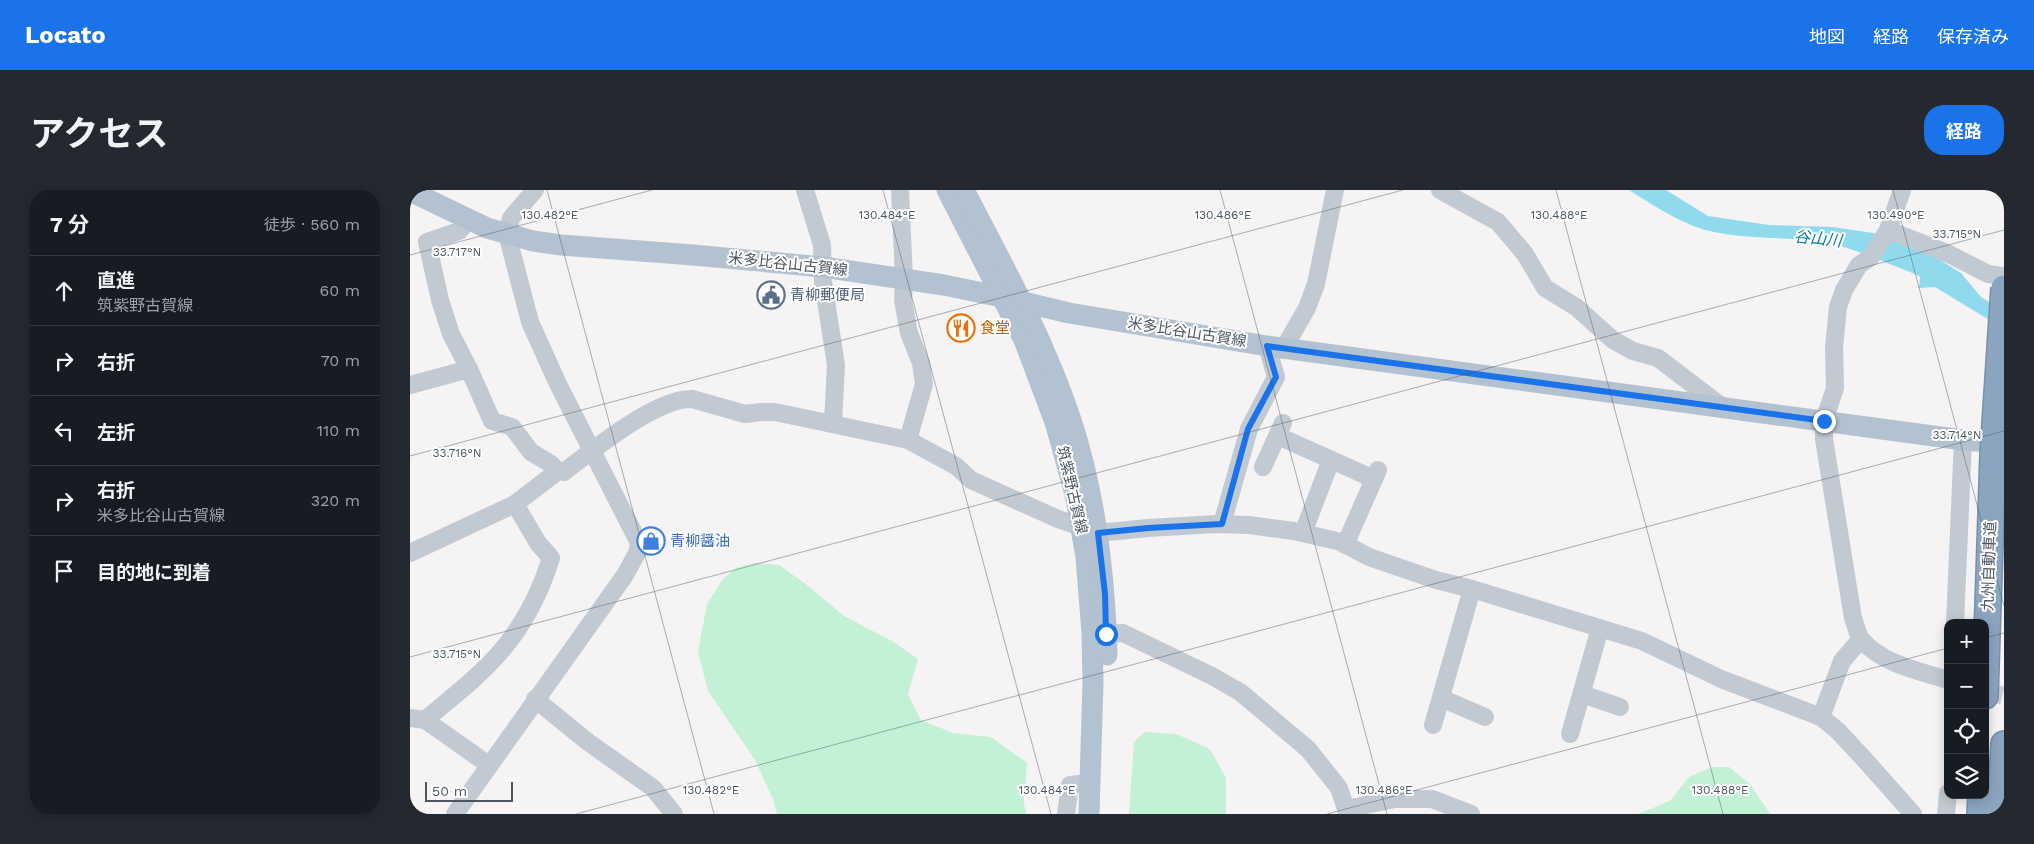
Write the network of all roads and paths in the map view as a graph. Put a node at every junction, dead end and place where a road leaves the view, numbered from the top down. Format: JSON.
{"nodes":[{"id":1,"x":410,"y":190,"type":"edge"},
{"id":2,"x":535,"y":190,"type":"edge"},
{"id":3,"x":805,"y":190,"type":"edge"},
{"id":4,"x":900,"y":190,"type":"edge"},
{"id":5,"x":947,"y":190,"type":"edge"},
{"id":6,"x":964,"y":190,"type":"edge"},
{"id":7,"x":1335,"y":190,"type":"edge"},
{"id":8,"x":1440,"y":190,"type":"edge"},
{"id":9,"x":1902,"y":190,"type":"edge"},
{"id":10,"x":469,"y":220,"type":"junction"},
{"id":11,"x":1888,"y":232,"type":"junction"},
{"id":12,"x":507,"y":234,"type":"junction"},
{"id":13,"x":980,"y":253,"type":"junction"},
{"id":14,"x":823,"y":267,"type":"junction"},
{"id":15,"x":2004,"y":276,"type":"edge"},
{"id":16,"x":904,"y":279,"type":"junction"},
{"id":17,"x":944,"y":285,"type":"junction"},
{"id":18,"x":2004,"y":288,"type":"edge"},
{"id":19,"x":1012,"y":300,"type":"junction"},
{"id":20,"x":1069,"y":313,"type":"junction"},
{"id":21,"x":1276,"y":347,"type":"junction"},
{"id":22,"x":1044,"y":350,"type":"junction"},
{"id":23,"x":469,"y":368,"type":"junction"},
{"id":24,"x":410,"y":385,"type":"edge"},
{"id":25,"x":1721,"y":406,"type":"junction"},
{"id":26,"x":1824,"y":421,"type":"junction"},
{"id":27,"x":833,"y":424,"type":"junction"},
{"id":28,"x":908,"y":440,"type":"junction"},
{"id":29,"x":1963,"y":440,"type":"junction"},
{"id":30,"x":1999,"y":448,"type":"edge"},
{"id":31,"x":592,"y":450,"type":"junction"},
{"id":32,"x":1331,"y":460,"type":"junction"},
{"id":33,"x":1263,"y":467,"type":"dead end"},
{"id":34,"x":558,"y":472,"type":"junction"},
{"id":35,"x":515,"y":504,"type":"junction"},
{"id":36,"x":1222,"y":524,"type":"junction"},
{"id":37,"x":1090,"y":531,"type":"junction"},
{"id":38,"x":1303,"y":533,"type":"junction"},
{"id":39,"x":1345,"y":544,"type":"junction"},
{"id":40,"x":410,"y":552,"type":"edge"},
{"id":41,"x":1472,"y":589,"type":"junction"},
{"id":42,"x":1955,"y":619,"type":"edge"},
{"id":43,"x":1600,"y":628,"type":"junction"},
{"id":44,"x":1106,"y":634,"type":"junction"},
{"id":45,"x":1860,"y":639,"type":"junction"},
{"id":46,"x":1987,"y":664,"type":"edge"},
{"id":47,"x":1944,"y":679,"type":"edge"},
{"id":48,"x":1582,"y":694,"type":"junction"},
{"id":49,"x":1441,"y":698,"type":"junction"},
{"id":50,"x":535,"y":699,"type":"junction"},
{"id":51,"x":1620,"y":707,"type":"dead end"},
{"id":52,"x":1485,"y":717,"type":"dead end"},
{"id":53,"x":1821,"y":717,"type":"junction"},
{"id":54,"x":417,"y":719,"type":"edge"},
{"id":55,"x":1433,"y":725,"type":"dead end"},
{"id":56,"x":1570,"y":734,"type":"dead end"},
{"id":57,"x":2004,"y":744,"type":"edge"},
{"id":58,"x":489,"y":765,"type":"junction"},
{"id":59,"x":1090,"y":783,"type":"junction"},
{"id":60,"x":1947,"y":799,"type":"edge"},
{"id":61,"x":1981,"y":799,"type":"edge"},
{"id":62,"x":457,"y":813,"type":"edge"},
{"id":63,"x":674,"y":814,"type":"edge"},
{"id":64,"x":1066,"y":814,"type":"edge"},
{"id":65,"x":1089,"y":814,"type":"edge"},
{"id":66,"x":1104,"y":814,"type":"edge"},
{"id":67,"x":1471,"y":814,"type":"edge"},
{"id":68,"x":1913,"y":814,"type":"edge"},
{"id":69,"x":1946,"y":814,"type":"edge"},
{"id":70,"x":1980,"y":814,"type":"edge"},
{"id":71,"x":2000,"y":814,"type":"edge"}],
"edges":[{"from":1,"to":10,"type":"main road","name":"米多比谷山古賀線"},
{"from":2,"to":12,"type":"street"},
{"from":3,"to":14,"type":"street"},
{"from":4,"to":16,"type":"street"},
{"from":5,"to":13,"type":"main road","name":"筑紫野古賀線"},
{"from":6,"to":19,"type":"main road","name":"筑紫野古賀線"},
{"from":7,"to":21,"type":"street"},
{"from":8,"to":25,"type":"street"},
{"from":9,"to":11,"type":"street"},
{"from":10,"to":12,"type":"main road","name":"米多比谷山古賀線"},
{"from":10,"to":23,"type":"street"},
{"from":11,"to":15,"type":"street"},
{"from":11,"to":26,"type":"street"},
{"from":12,"to":14,"type":"main road","name":"米多比谷山古賀線"},
{"from":12,"to":31,"type":"street"},
{"from":13,"to":17,"type":"main road"},
{"from":13,"to":19,"type":"main road","name":"筑紫野古賀線"},
{"from":14,"to":16,"type":"main road","name":"米多比谷山古賀線"},
{"from":14,"to":27,"type":"street"},
{"from":16,"to":17,"type":"main road","name":"米多比谷山古賀線"},
{"from":16,"to":28,"type":"street"},
{"from":17,"to":19,"type":"main road","name":"米多比谷山古賀線"},
{"from":18,"to":30,"type":"highway","name":"九州自動車道","bridge":true},
{"from":19,"to":20,"type":"main road","name":"米多比谷山古賀線"},
{"from":19,"to":22,"type":"main road","name":"筑紫野古賀線"},
{"from":19,"to":37,"type":"main road","name":"筑紫野古賀線"},
{"from":20,"to":21,"type":"main road","name":"米多比谷山古賀線"},
{"from":20,"to":22,"type":"main road"},
{"from":21,"to":25,"type":"main road","name":"米多比谷山古賀線"},
{"from":21,"to":36,"type":"street"},
{"from":22,"to":37,"type":"main road","name":"筑紫野古賀線"},
{"from":23,"to":24,"type":"street"},
{"from":23,"to":34,"type":"street"},
{"from":25,"to":26,"type":"main road","name":"米多比谷山古賀線"},
{"from":26,"to":29,"type":"main road","name":"米多比谷山古賀線"},
{"from":26,"to":45,"type":"street"},
{"from":27,"to":28,"type":"street"},
{"from":27,"to":31,"type":"street"},
{"from":28,"to":37,"type":"street"},
{"from":29,"to":30,"type":"main road","name":"米多比谷山古賀線"},
{"from":29,"to":42,"type":"street"},
{"from":30,"to":46,"type":"highway","name":"九州自動車道"},
{"from":31,"to":34,"type":"street"},
{"from":31,"to":50,"type":"street"},
{"from":32,"to":33,"type":"street"},
{"from":32,"to":38,"type":"street"},
{"from":32,"to":39,"type":"street"},
{"from":34,"to":35,"type":"street"},
{"from":35,"to":40,"type":"street"},
{"from":35,"to":54,"type":"street"},
{"from":36,"to":37,"type":"street"},
{"from":36,"to":38,"type":"street"},
{"from":37,"to":44,"type":"main road","name":"筑紫野古賀線"},
{"from":37,"to":59,"type":"main road","name":"筑紫野古賀線"},
{"from":38,"to":39,"type":"street"},
{"from":39,"to":41,"type":"street"},
{"from":41,"to":43,"type":"street"},
{"from":41,"to":49,"type":"street"},
{"from":43,"to":48,"type":"street"},
{"from":43,"to":53,"type":"street"},
{"from":44,"to":66,"type":"main road","name":"筑紫野古賀線"},
{"from":44,"to":67,"type":"street"},
{"from":45,"to":47,"type":"street"},
{"from":45,"to":53,"type":"street"},
{"from":48,"to":51,"type":"street"},
{"from":48,"to":56,"type":"street"},
{"from":49,"to":52,"type":"street"},
{"from":49,"to":55,"type":"street"},
{"from":50,"to":58,"type":"street"},
{"from":50,"to":63,"type":"street"},
{"from":53,"to":68,"type":"street"},
{"from":54,"to":58,"type":"street"},
{"from":57,"to":71,"type":"highway"},
{"from":58,"to":62,"type":"street"},
{"from":59,"to":64,"type":"street"},
{"from":59,"to":65,"type":"main road","name":"筑紫野古賀線"},
{"from":60,"to":69,"type":"street"},
{"from":61,"to":70,"type":"highway"}]}
